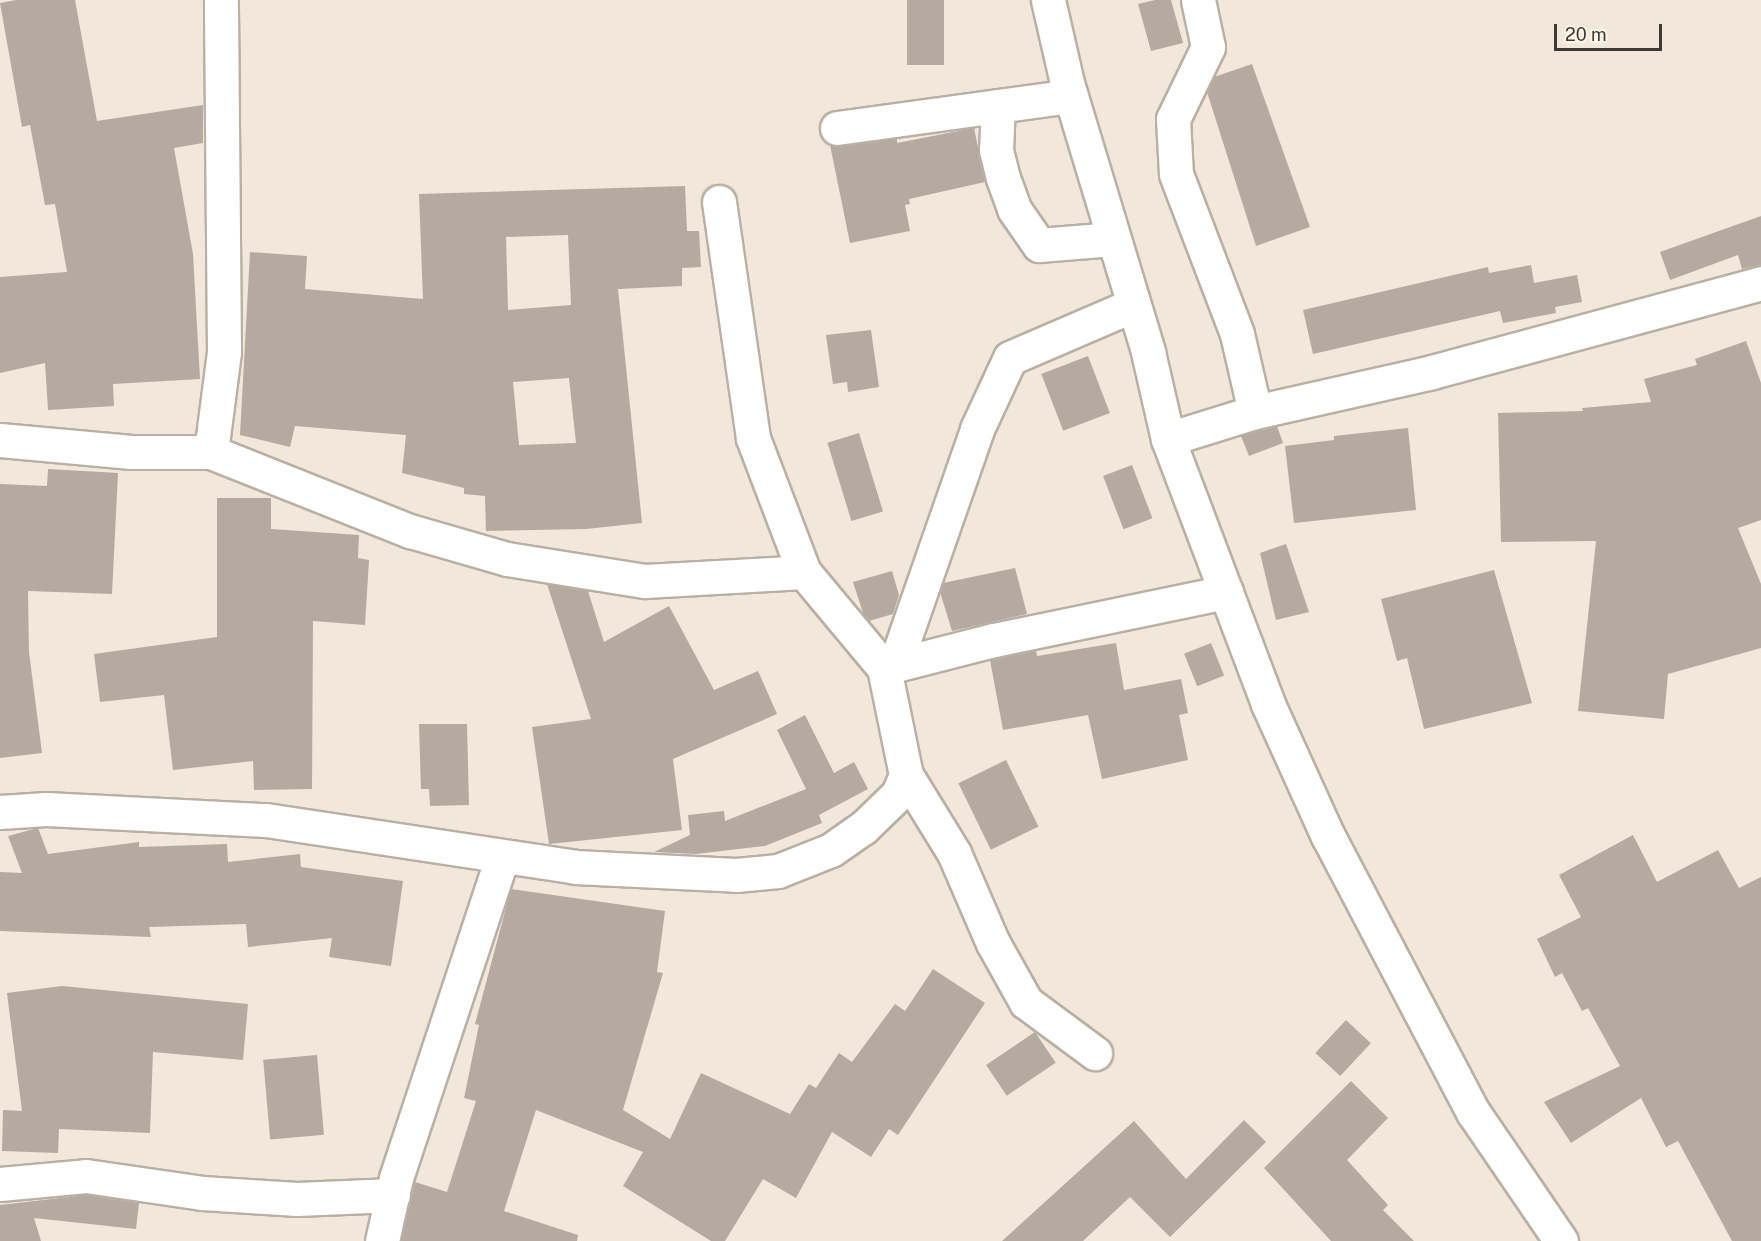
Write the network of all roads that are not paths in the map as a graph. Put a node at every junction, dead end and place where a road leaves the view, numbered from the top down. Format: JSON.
{"nodes":[{"id":1,"x":220,"y":0,"type":"edge"},
{"id":2,"x":1048,"y":0,"type":"edge"},
{"id":3,"x":1198,"y":0,"type":"edge"},
{"id":4,"x":1071,"y":96,"type":"junction"},
{"id":5,"x":998,"y":106,"type":"junction"},
{"id":6,"x":837,"y":128,"type":"dead end"},
{"id":7,"x":719,"y":202,"type":"dead end"},
{"id":8,"x":1113,"y":239,"type":"junction"},
{"id":9,"x":1761,"y":283,"type":"edge"},
{"id":10,"x":1133,"y":305,"type":"junction"},
{"id":11,"x":1255,"y":412,"type":"junction"},
{"id":12,"x":1168,"y":439,"type":"junction"},
{"id":13,"x":0,"y":440,"type":"edge"},
{"id":14,"x":211,"y":452,"type":"junction"},
{"id":15,"x":804,"y":572,"type":"junction"},
{"id":16,"x":1226,"y":592,"type":"junction"},
{"id":17,"x":890,"y":667,"type":"junction"},
{"id":18,"x":906,"y":775,"type":"junction"},
{"id":19,"x":0,"y":812,"type":"edge"},
{"id":20,"x":502,"y":858,"type":"junction"},
{"id":21,"x":1095,"y":1053,"type":"dead end"},
{"id":22,"x":0,"y":1184,"type":"edge"},
{"id":23,"x":393,"y":1195,"type":"junction"},
{"id":24,"x":382,"y":1241,"type":"edge"},
{"id":25,"x":1561,"y":1241,"type":"edge"}],
"edges":[{"from":1,"to":14,"type":"street"},
{"from":2,"to":4,"type":"street"},
{"from":3,"to":11,"type":"street"},
{"from":4,"to":5,"type":"street"},
{"from":4,"to":8,"type":"street"},
{"from":5,"to":6,"type":"street"},
{"from":5,"to":8,"type":"street"},
{"from":7,"to":15,"type":"street"},
{"from":8,"to":10,"type":"street"},
{"from":9,"to":11,"type":"street"},
{"from":10,"to":12,"type":"street"},
{"from":10,"to":17,"type":"street"},
{"from":11,"to":12,"type":"street"},
{"from":12,"to":16,"type":"street"},
{"from":13,"to":14,"type":"street"},
{"from":14,"to":15,"type":"street"},
{"from":15,"to":17,"type":"street"},
{"from":16,"to":17,"type":"street"},
{"from":16,"to":25,"type":"street"},
{"from":17,"to":18,"type":"street"},
{"from":18,"to":20,"type":"street"},
{"from":18,"to":21,"type":"street"},
{"from":19,"to":20,"type":"street"},
{"from":20,"to":23,"type":"street"},
{"from":22,"to":23,"type":"street"},
{"from":23,"to":24,"type":"street"}]}
